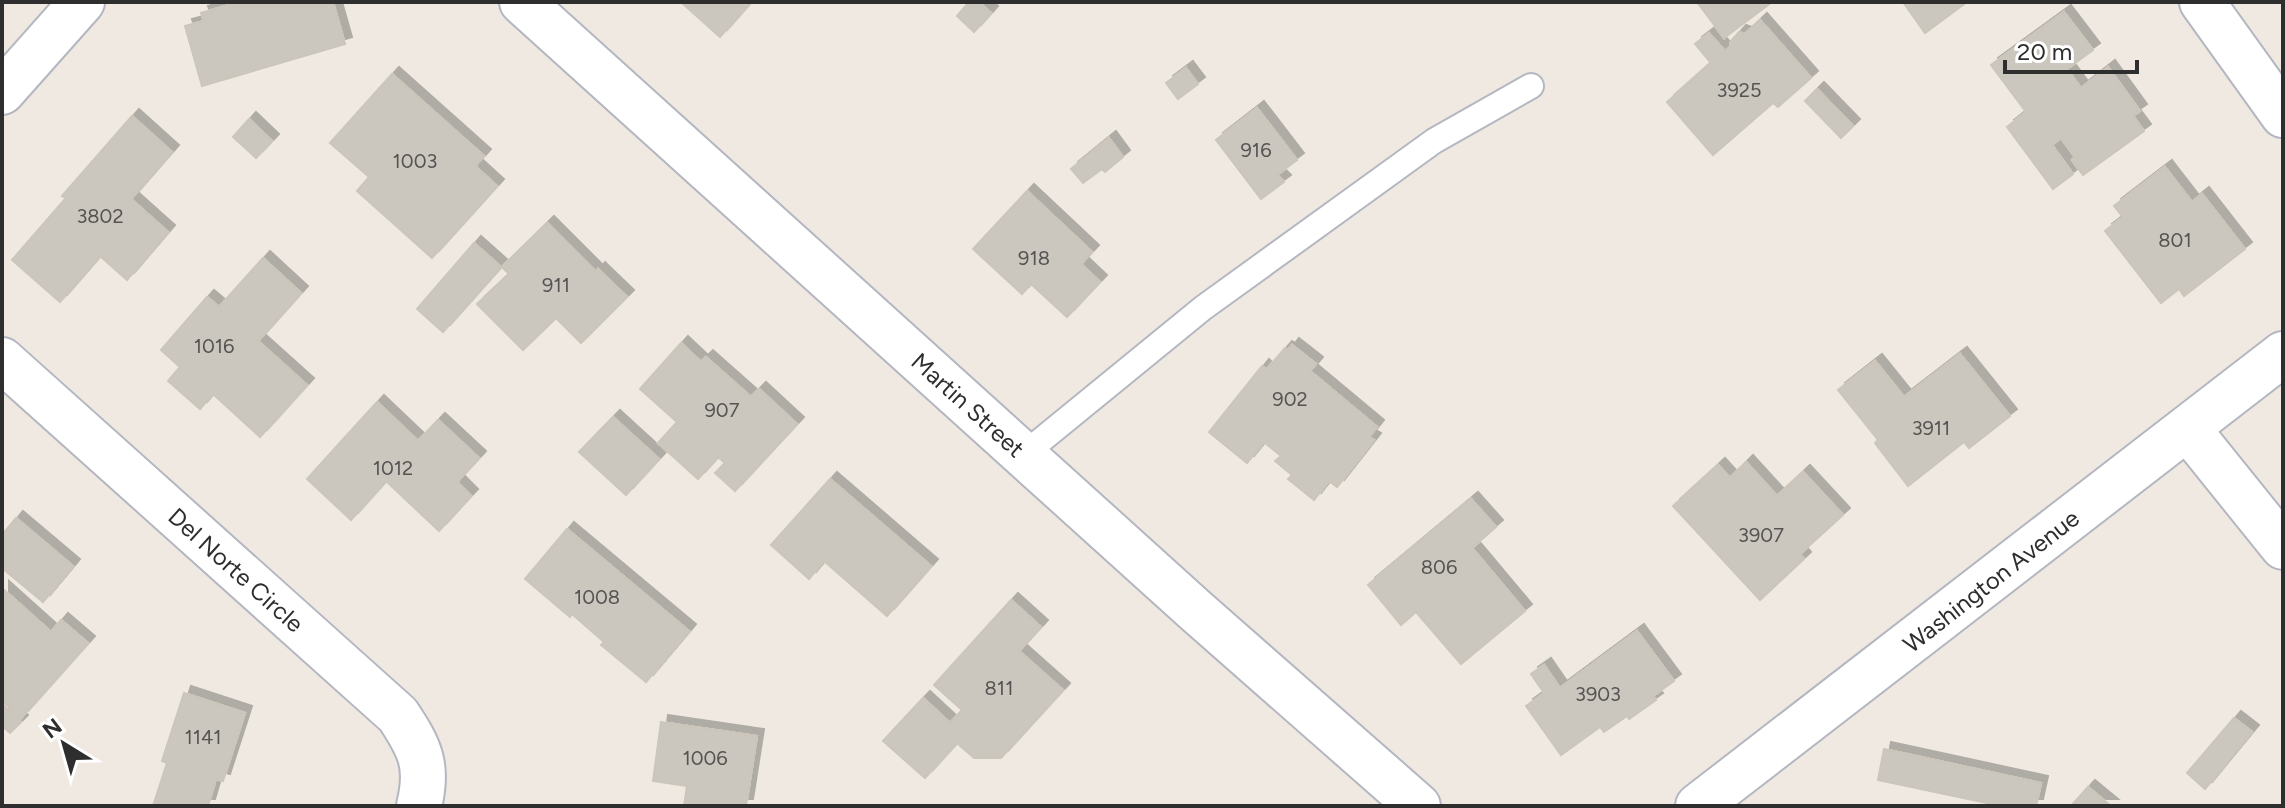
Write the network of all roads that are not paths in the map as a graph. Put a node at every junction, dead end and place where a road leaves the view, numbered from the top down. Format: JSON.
{"nodes":[{"id":1,"x":82,"y":2,"type":"edge"},
{"id":2,"x":522,"y":2,"type":"edge"},
{"id":3,"x":2202,"y":2,"type":"edge"},
{"id":4,"x":1531,"y":86,"type":"dead end"},
{"id":5,"x":2,"y":92,"type":"edge"},
{"id":6,"x":2283,"y":115,"type":"edge"},
{"id":7,"x":2283,"y":354,"type":"edge"},
{"id":8,"x":2,"y":360,"type":"edge"},
{"id":9,"x":2188,"y":429,"type":"junction"},
{"id":10,"x":1023,"y":455,"type":"junction"},
{"id":11,"x":2283,"y":547,"type":"edge"},
{"id":12,"x":419,"y":806,"type":"edge"},
{"id":13,"x":1418,"y":806,"type":"edge"},
{"id":14,"x":1698,"y":806,"type":"edge"}],
"edges":[{"from":1,"to":5,"type":"street"},
{"from":2,"to":10,"type":"street","name":"Martin Street"},
{"from":3,"to":6,"type":"street"},
{"from":4,"to":10,"type":"lane"},
{"from":7,"to":9,"type":"street","name":"Washington Avenue"},
{"from":8,"to":12,"type":"street","name":"Del Norte Circle"},
{"from":9,"to":11,"type":"street"},
{"from":9,"to":14,"type":"street","name":"Washington Avenue"},
{"from":10,"to":13,"type":"street","name":"Martin Street"}]}
